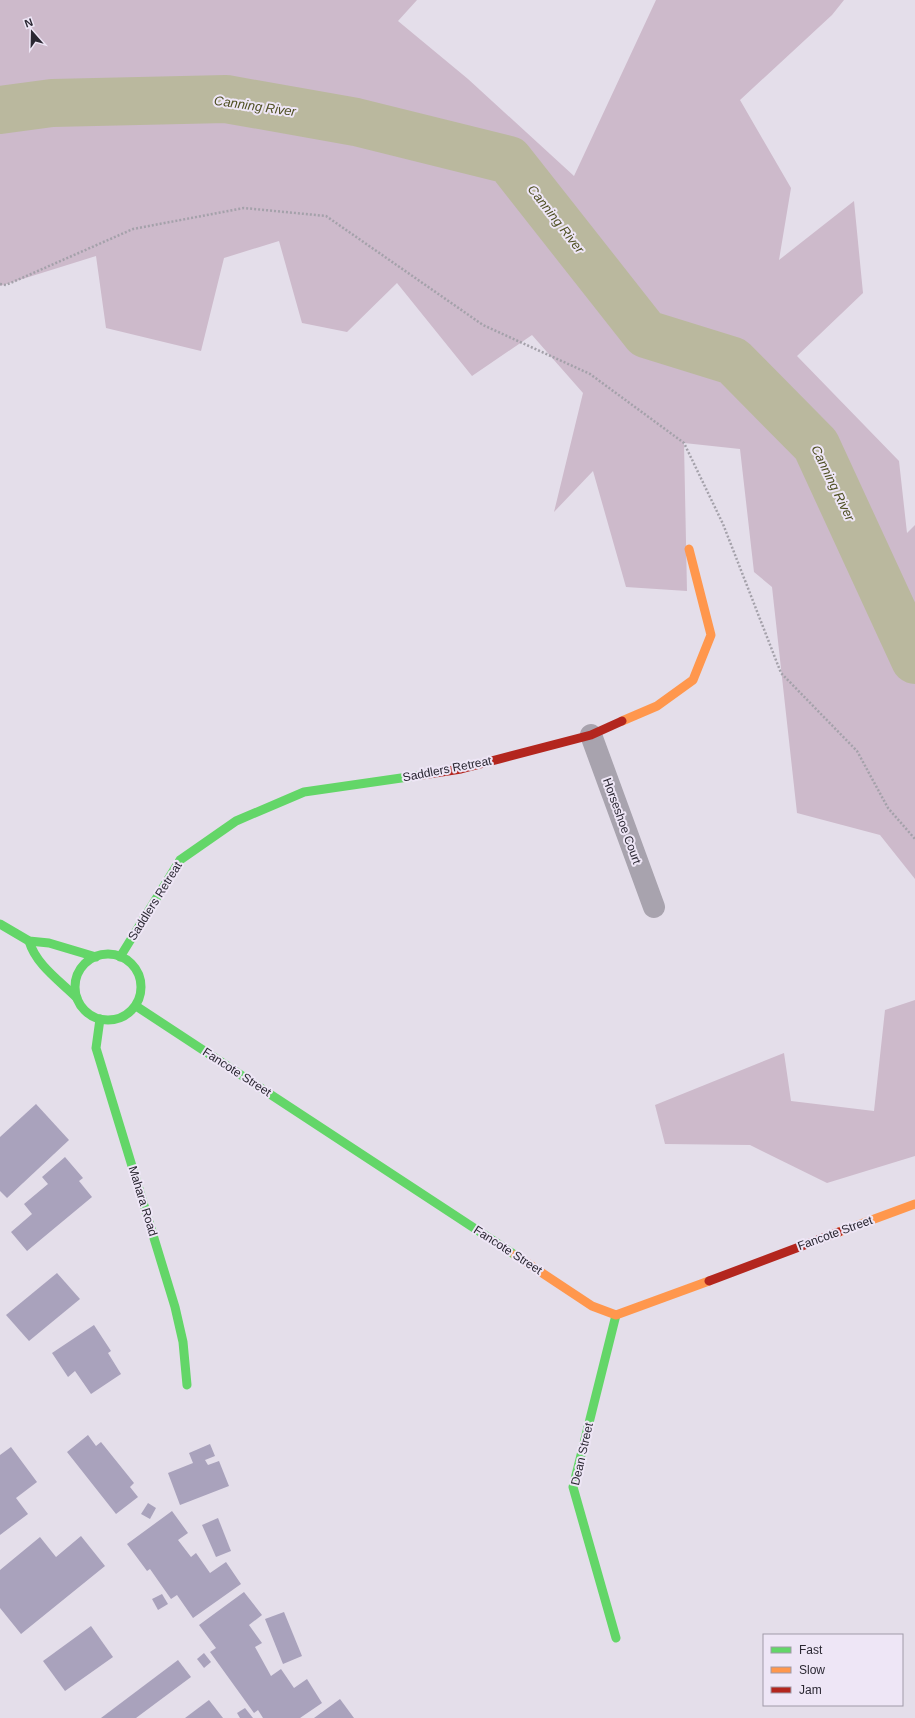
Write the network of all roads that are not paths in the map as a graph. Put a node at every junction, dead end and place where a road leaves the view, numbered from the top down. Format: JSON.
{"nodes":[{"id":1,"x":689,"y":549,"type":"dead end"},
{"id":2,"x":590,"y":735,"type":"junction"},
{"id":3,"x":654,"y":907,"type":"dead end"},
{"id":4,"x":0,"y":924,"type":"edge"},
{"id":5,"x":29,"y":941,"type":"junction"},
{"id":6,"x":96,"y":957,"type":"junction"},
{"id":7,"x":120,"y":957,"type":"junction"},
{"id":8,"x":77,"y":998,"type":"junction"},
{"id":9,"x":136,"y":1006,"type":"junction"},
{"id":10,"x":100,"y":1019,"type":"junction"},
{"id":11,"x":915,"y":1204,"type":"edge"},
{"id":12,"x":616,"y":1315,"type":"junction"},
{"id":13,"x":187,"y":1385,"type":"dead end"},
{"id":14,"x":616,"y":1638,"type":"dead end"}],
"edges":[{"from":1,"to":2,"type":"street","name":"Saddlers Retreat"},
{"from":2,"to":3,"type":"street","name":"Horseshoe Court"},
{"from":2,"to":7,"type":"street","name":"Saddlers Retreat"},
{"from":4,"to":5,"type":"street"},
{"from":5,"to":6,"type":"street"},
{"from":5,"to":8,"type":"street"},
{"from":6,"to":7,"type":"street"},
{"from":6,"to":8,"type":"street"},
{"from":7,"to":9,"type":"street"},
{"from":8,"to":10,"type":"street"},
{"from":9,"to":10,"type":"street"},
{"from":9,"to":12,"type":"street","name":"Fancote Street"},
{"from":10,"to":13,"type":"street","name":"Mahara Road"},
{"from":11,"to":12,"type":"street","name":"Fancote Street"},
{"from":12,"to":14,"type":"street","name":"Dean Street"}]}
